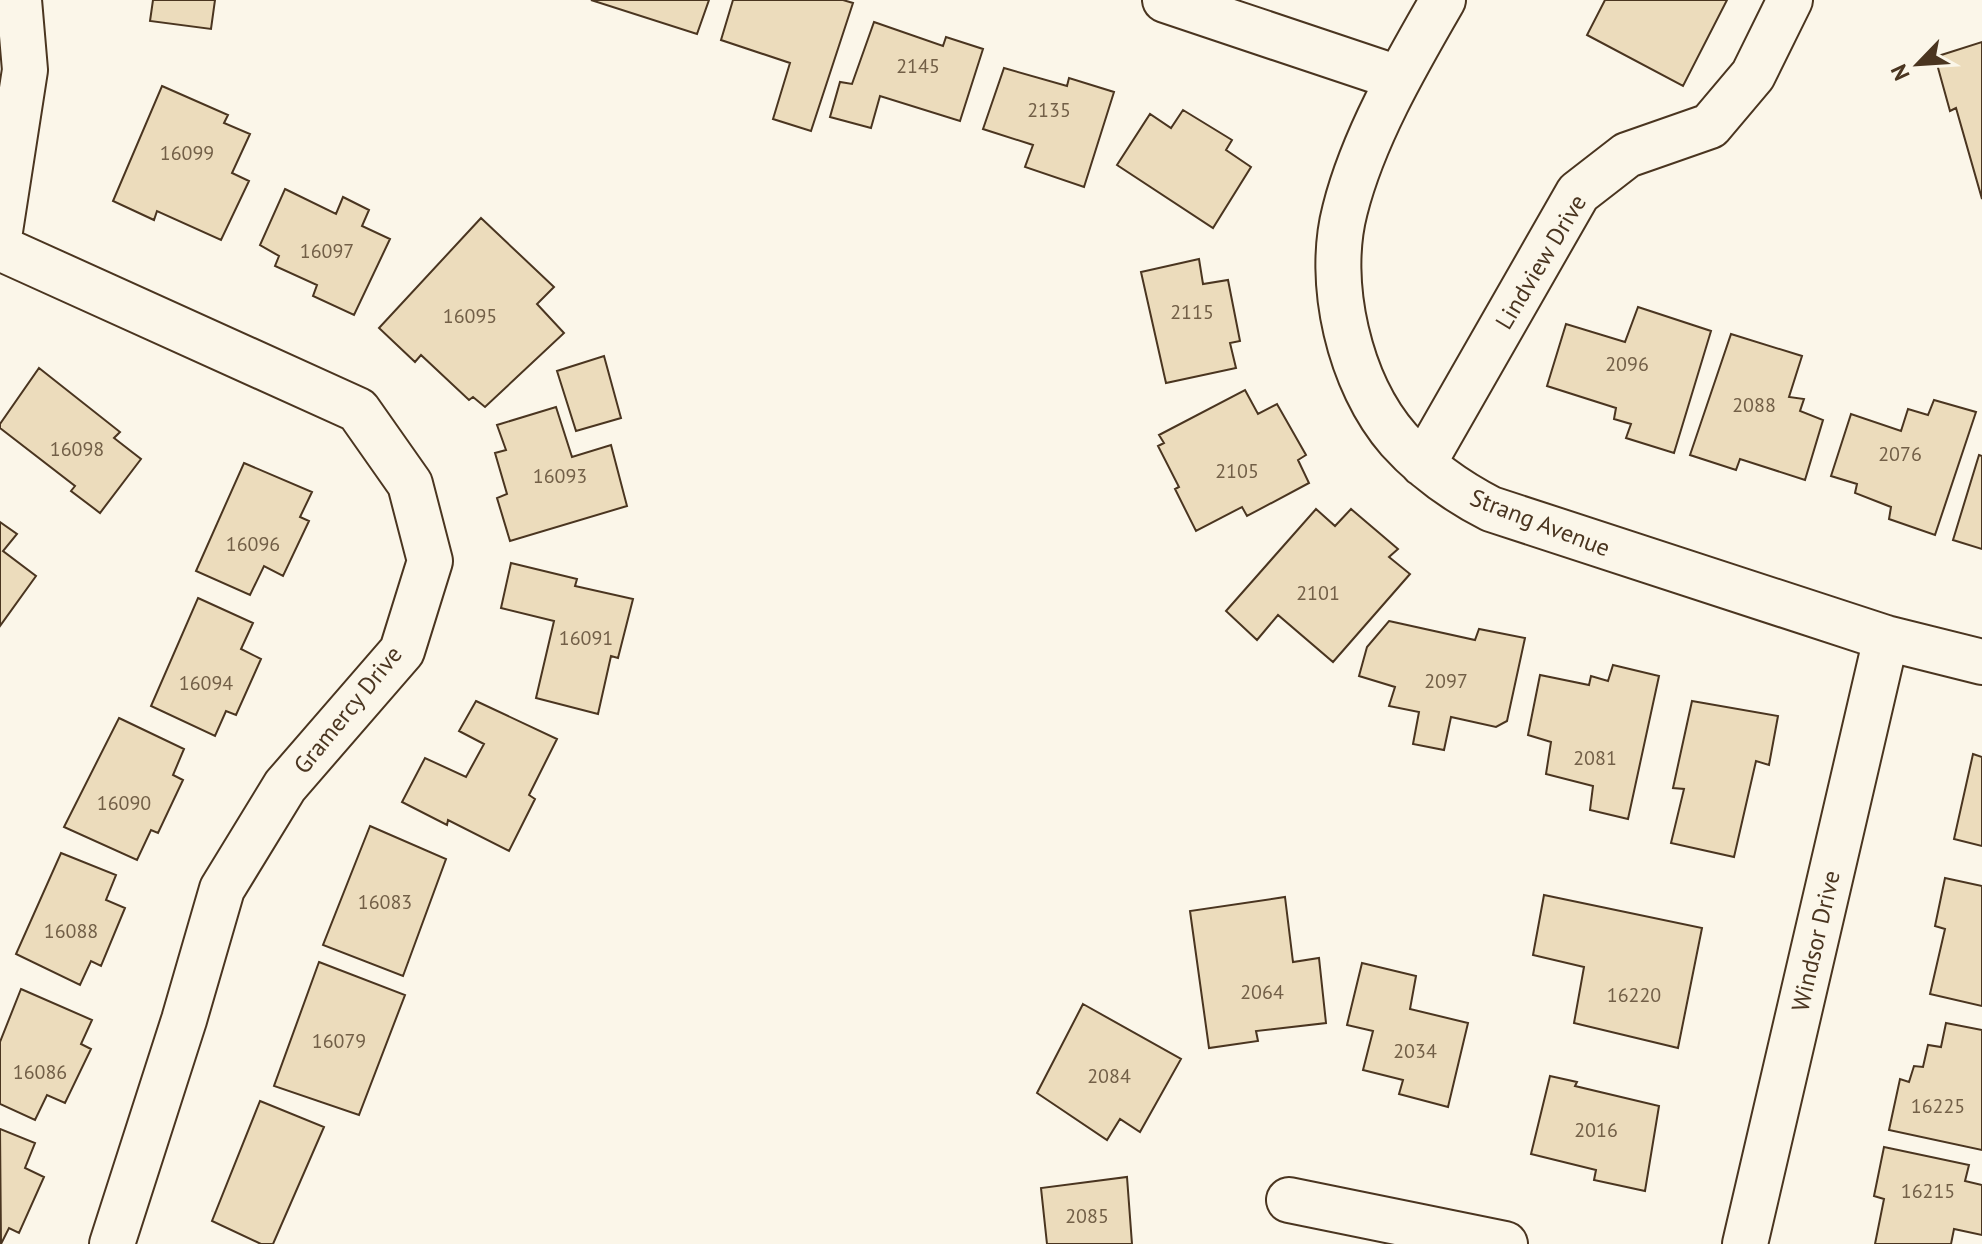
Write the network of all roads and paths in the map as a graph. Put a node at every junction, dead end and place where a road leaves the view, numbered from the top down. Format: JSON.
{"nodes":[{"id":1,"x":19,"y":0,"type":"edge"},
{"id":2,"x":1165,"y":0,"type":"edge"},
{"id":3,"x":1443,"y":0,"type":"edge"},
{"id":4,"x":1790,"y":0,"type":"edge"},
{"id":5,"x":1398,"y":78,"type":"junction"},
{"id":6,"x":0,"y":231,"type":"edge"},
{"id":7,"x":0,"y":248,"type":"edge"},
{"id":8,"x":1423,"y":464,"type":"junction"},
{"id":9,"x":1886,"y":638,"type":"junction"},
{"id":10,"x":1982,"y":662,"type":"edge"},
{"id":11,"x":1289,"y":1200,"type":"dead end"},
{"id":12,"x":112,"y":1244,"type":"edge"},
{"id":13,"x":1505,"y":1244,"type":"edge"},
{"id":14,"x":1745,"y":1244,"type":"edge"}],
"edges":[{"from":1,"to":6,"type":"street"},
{"from":2,"to":5,"type":"street"},
{"from":3,"to":5,"type":"street","name":"Strang Avenue"},
{"from":4,"to":8,"type":"street","name":"Lindview Drive"},
{"from":5,"to":8,"type":"street","name":"Strang Avenue"},
{"from":7,"to":12,"type":"street","name":"Gramercy Drive"},
{"from":8,"to":9,"type":"street","name":"Strang Avenue"},
{"from":9,"to":10,"type":"street","name":"Strang Avenue"},
{"from":9,"to":14,"type":"street","name":"Windsor Drive"},
{"from":11,"to":13,"type":"street"}]}
